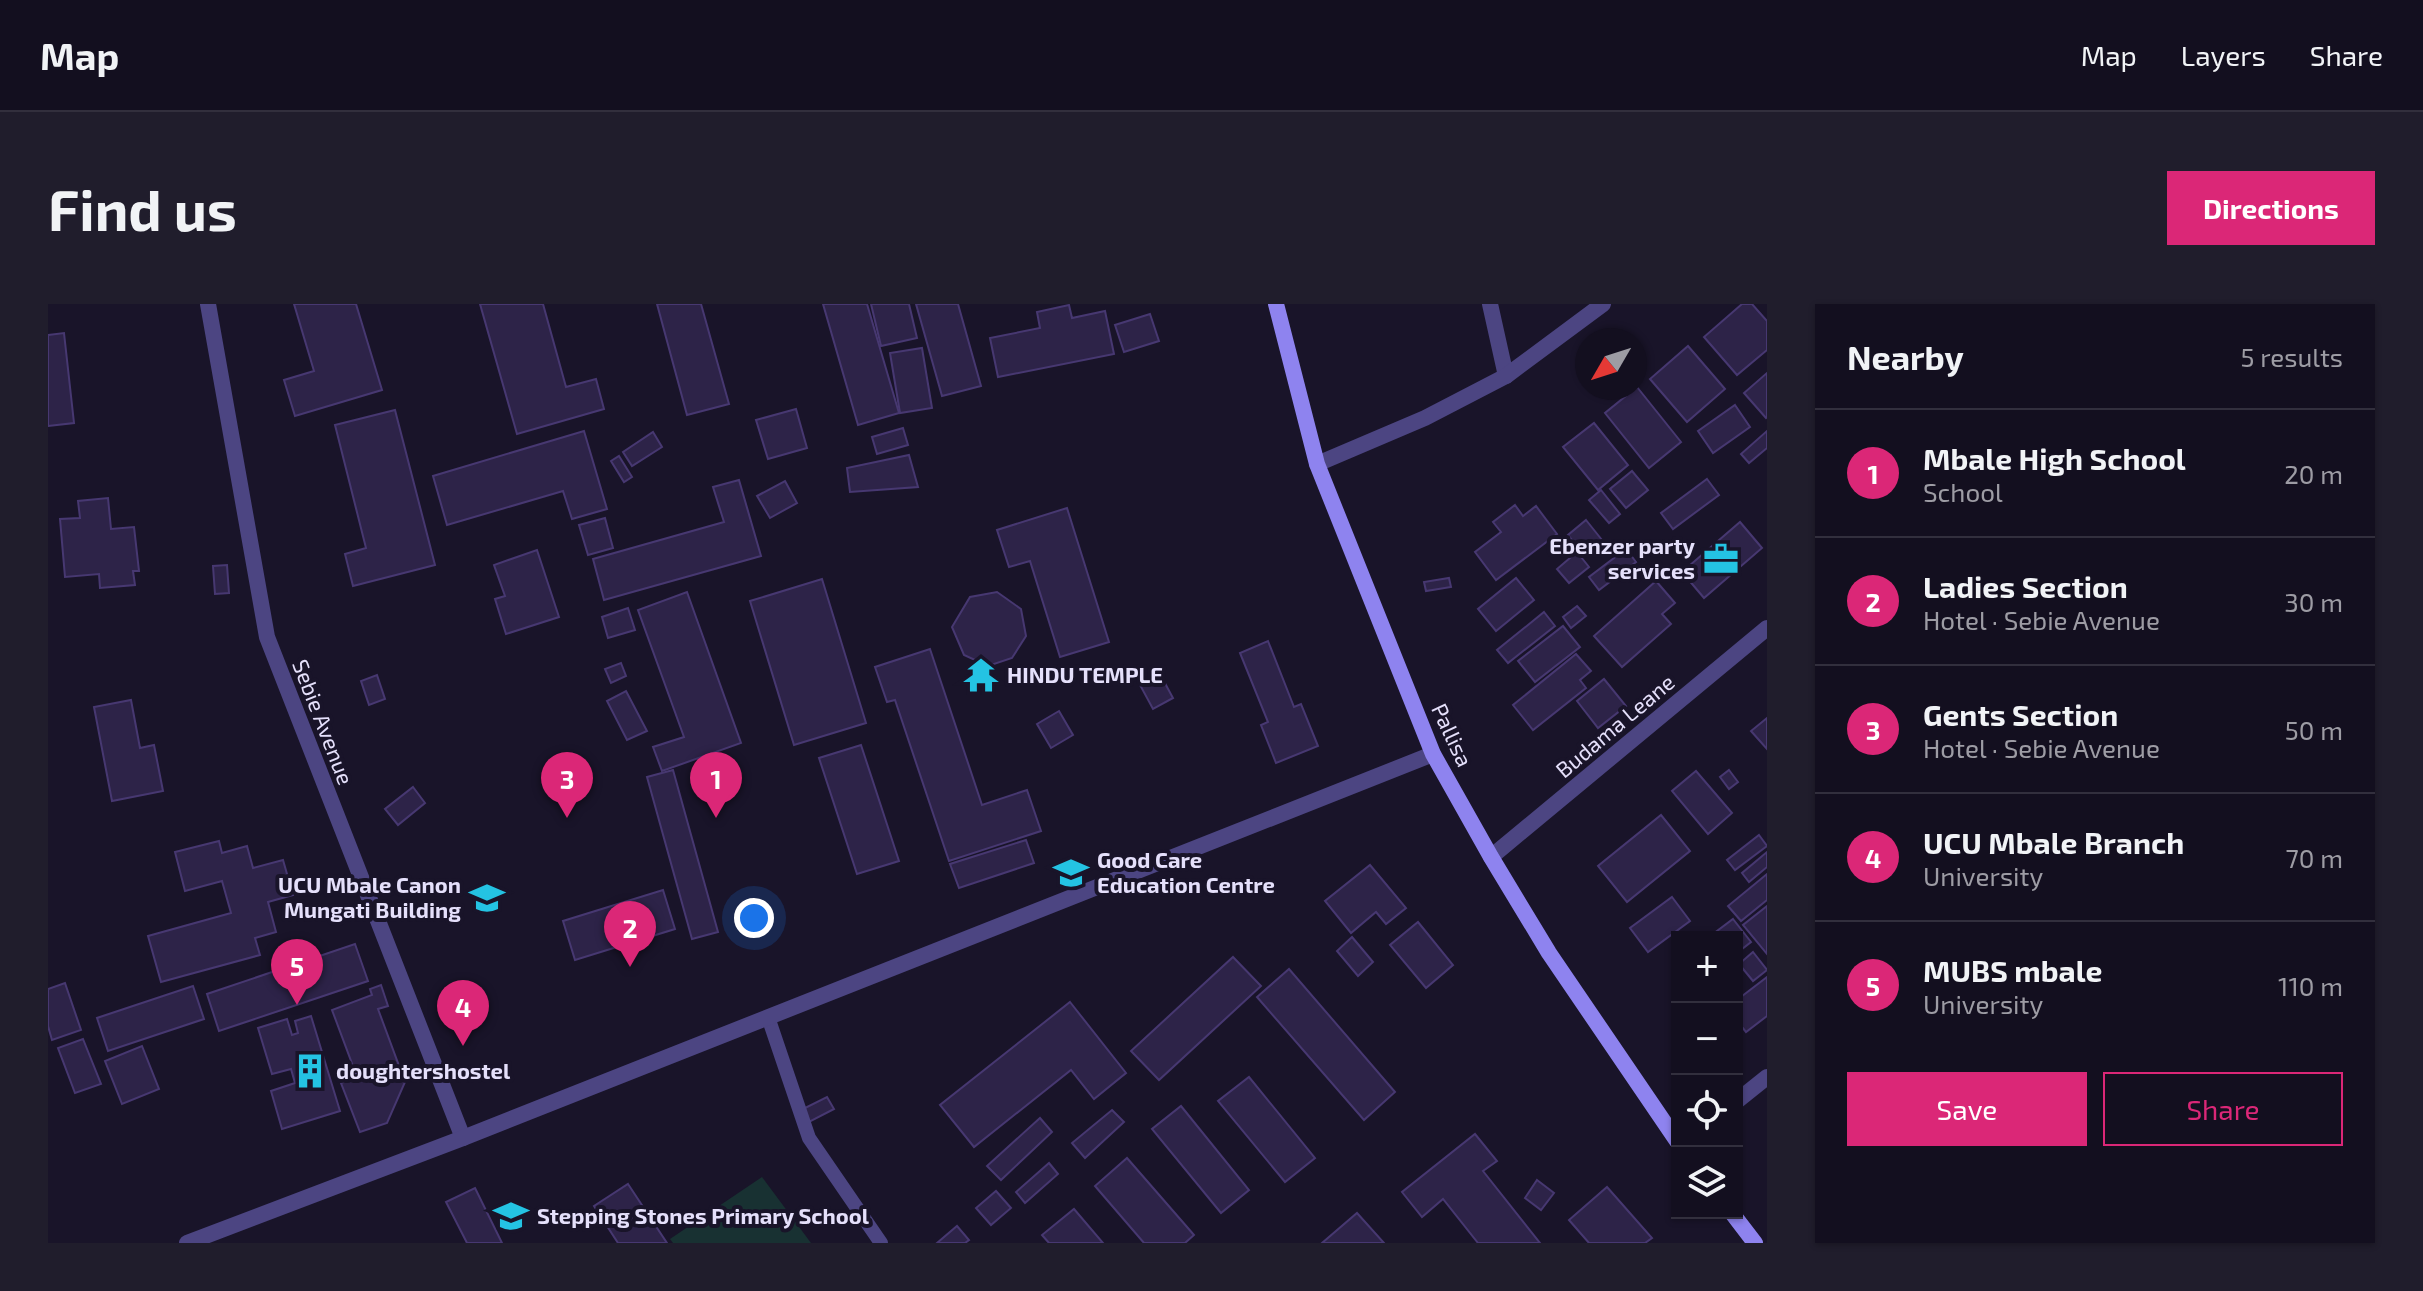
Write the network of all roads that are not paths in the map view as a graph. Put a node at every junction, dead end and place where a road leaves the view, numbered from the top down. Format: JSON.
{"nodes":[{"id":1,"x":208,"y":304,"type":"edge"},
{"id":2,"x":1276,"y":304,"type":"edge"},
{"id":3,"x":1490,"y":304,"type":"edge"},
{"id":4,"x":1603,"y":304,"type":"edge"},
{"id":5,"x":1506,"y":376,"type":"junction"},
{"id":6,"x":1317,"y":464,"type":"junction"},
{"id":7,"x":1767,"y":628,"type":"edge"},
{"id":8,"x":1433,"y":754,"type":"junction"},
{"id":9,"x":1491,"y":857,"type":"junction"},
{"id":10,"x":768,"y":1017,"type":"junction"},
{"id":11,"x":1767,"y":1077,"type":"edge"},
{"id":12,"x":1743,"y":1096,"type":"edge"},
{"id":13,"x":1671,"y":1132,"type":"edge"},
{"id":14,"x":463,"y":1138,"type":"junction"},
{"id":15,"x":1737,"y":1219,"type":"edge"},
{"id":16,"x":227,"y":1227,"type":"junction"},
{"id":17,"x":187,"y":1243,"type":"edge"},
{"id":18,"x":236,"y":1243,"type":"edge"},
{"id":19,"x":881,"y":1243,"type":"edge"},
{"id":20,"x":1755,"y":1243,"type":"edge"}],
"edges":[{"from":1,"to":14,"type":"street","name":"Sebie Avenue"},
{"from":2,"to":6,"type":"main road","name":"Pallisa"},
{"from":3,"to":5,"type":"street"},
{"from":4,"to":5,"type":"street"},
{"from":5,"to":6,"type":"street"},
{"from":6,"to":8,"type":"main road","name":"Pallisa"},
{"from":7,"to":9,"type":"street","name":"Budama Leane"},
{"from":8,"to":9,"type":"main road","name":"Pallisa"},
{"from":8,"to":10,"type":"street"},
{"from":9,"to":13,"type":"main road","name":"Pallisa"},
{"from":10,"to":14,"type":"street"},
{"from":10,"to":19,"type":"lane"},
{"from":11,"to":12,"type":"street"},
{"from":14,"to":16,"type":"street"},
{"from":15,"to":20,"type":"main road"},
{"from":16,"to":17,"type":"street"},
{"from":16,"to":18,"type":"street"}]}
